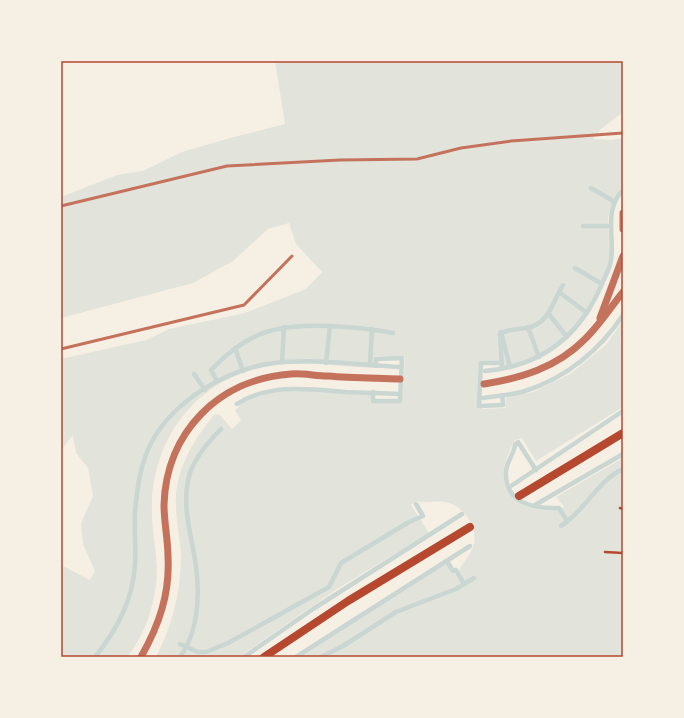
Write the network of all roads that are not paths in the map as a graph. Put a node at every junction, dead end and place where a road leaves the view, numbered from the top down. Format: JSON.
{"nodes":[{"id":1,"x":623,"y":133,"type":"edge"},
{"id":2,"x":61,"y":206,"type":"edge"},
{"id":3,"x":623,"y":213,"type":"edge"},
{"id":4,"x":623,"y":228,"type":"edge"},
{"id":5,"x":292,"y":256,"type":"dead end"},
{"id":6,"x":623,"y":256,"type":"edge"},
{"id":7,"x":623,"y":292,"type":"edge"},
{"id":8,"x":597,"y":325,"type":"junction"},
{"id":9,"x":61,"y":349,"type":"edge"},
{"id":10,"x":400,"y":379,"type":"dead end"},
{"id":11,"x":484,"y":384,"type":"dead end"},
{"id":12,"x":623,"y":433,"type":"edge"},
{"id":13,"x":518,"y":496,"type":"dead end"},
{"id":14,"x":470,"y":527,"type":"dead end"},
{"id":15,"x":141,"y":657,"type":"edge"},
{"id":16,"x":264,"y":657,"type":"edge"}],
"edges":[{"from":1,"to":2,"type":"lane"},
{"from":3,"to":4,"type":"street"},
{"from":5,"to":9,"type":"lane"},
{"from":6,"to":8,"type":"street"},
{"from":7,"to":8,"type":"street"},
{"from":8,"to":11,"type":"street"},
{"from":10,"to":15,"type":"street"},
{"from":12,"to":13,"type":"main road"},
{"from":14,"to":16,"type":"main road"}]}
